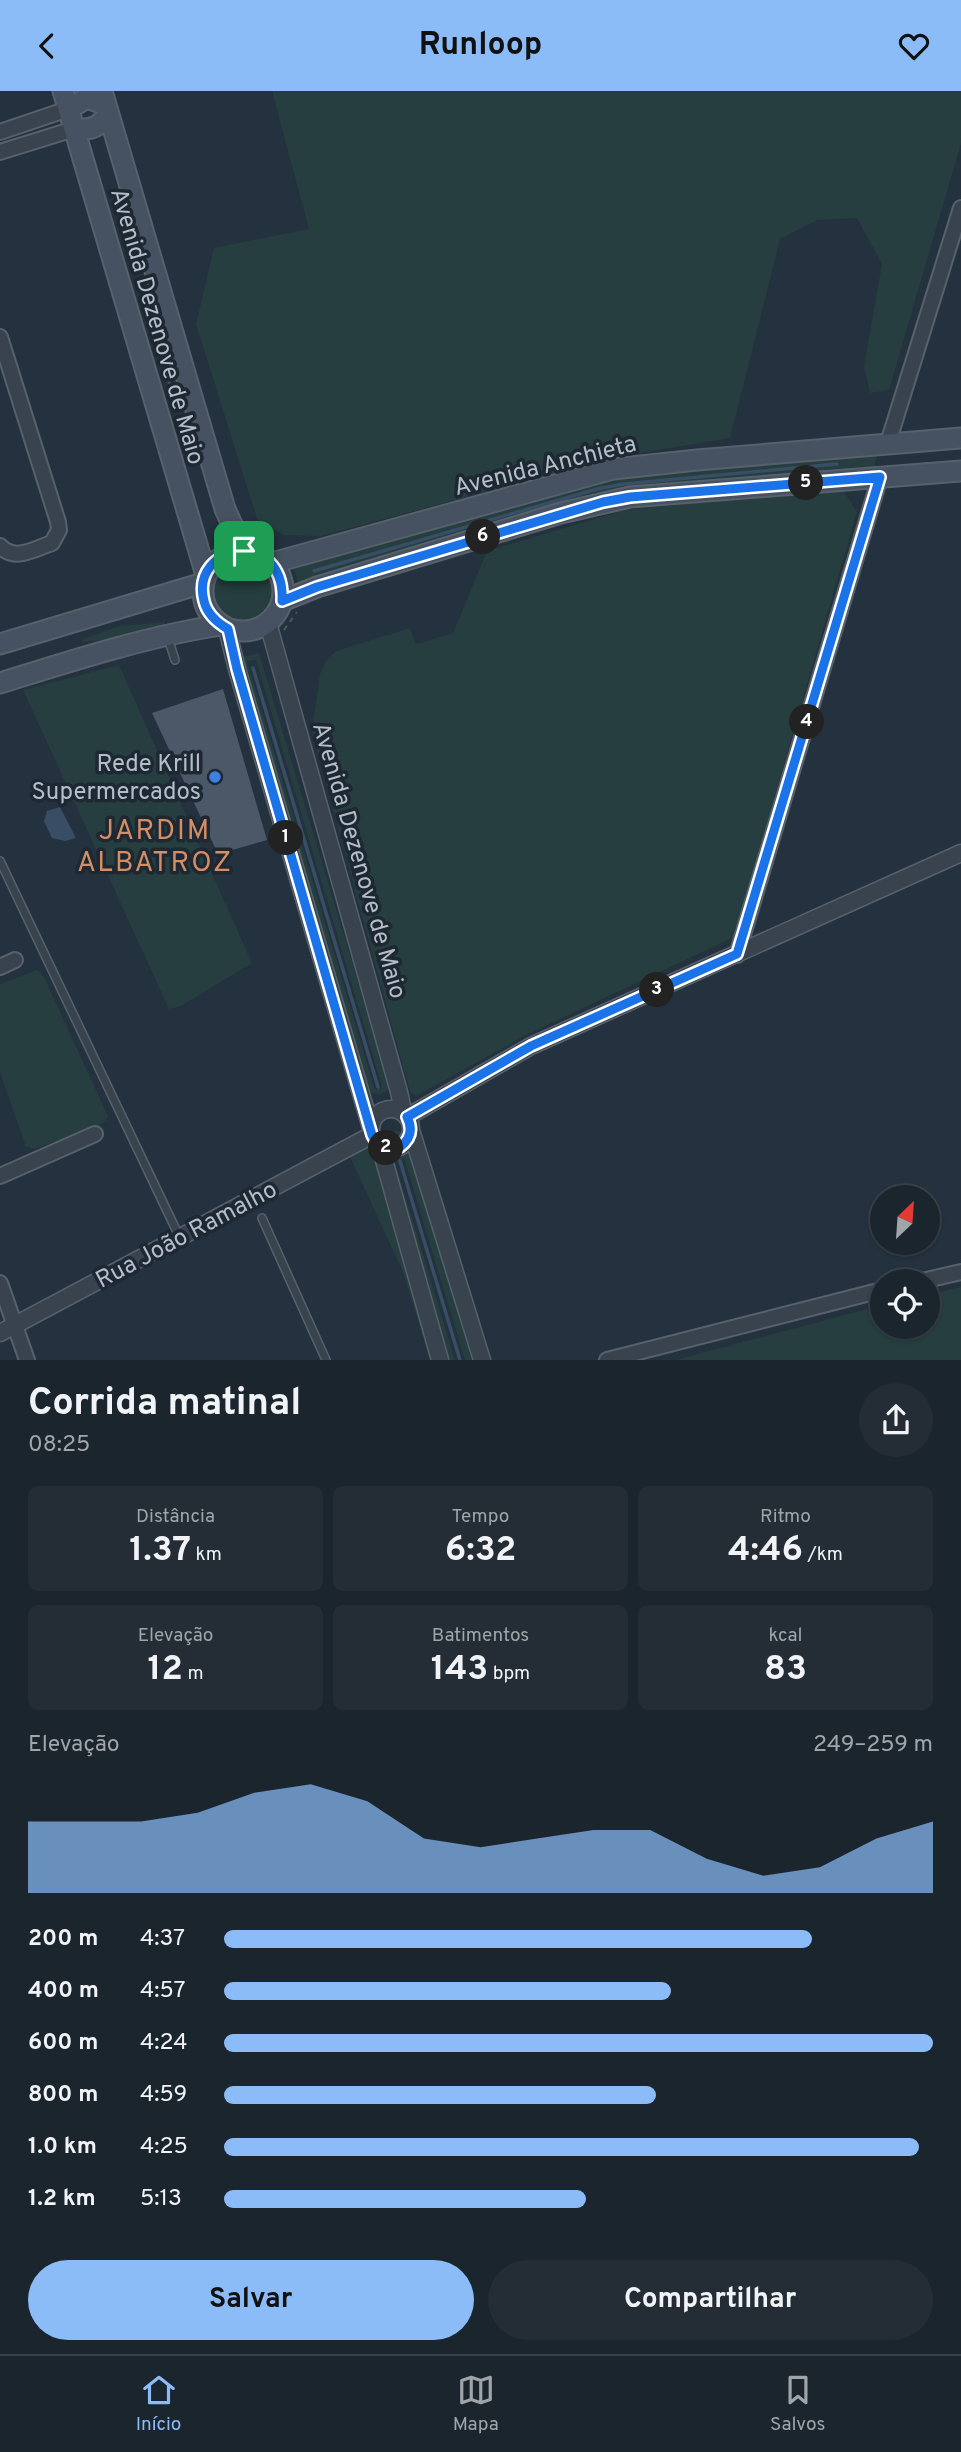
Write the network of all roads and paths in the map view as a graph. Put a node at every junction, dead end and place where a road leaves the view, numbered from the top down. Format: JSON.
{"nodes":[{"id":1,"x":66,"y":100,"type":"edge"},
{"id":2,"x":105,"y":103,"type":"edge"},
{"id":3,"x":74,"y":129,"type":"junction"},
{"id":4,"x":0,"y":132,"type":"edge"},
{"id":5,"x":0,"y":152,"type":"edge"},
{"id":6,"x":961,"y":208,"type":"edge"},
{"id":7,"x":0,"y":337,"type":"edge"},
{"id":8,"x":961,"y":441,"type":"edge"},
{"id":9,"x":888,"y":443,"type":"junction"},
{"id":10,"x":961,"y":471,"type":"edge"},
{"id":11,"x":906,"y":475,"type":"junction"},
{"id":12,"x":880,"y":477,"type":"junction"},
{"id":13,"x":0,"y":547,"type":"edge"},
{"id":14,"x":244,"y":551,"type":"junction"},
{"id":15,"x":272,"y":563,"type":"junction"},
{"id":16,"x":204,"y":579,"type":"junction"},
{"id":17,"x":282,"y":601,"type":"junction"},
{"id":18,"x":268,"y":623,"type":"junction"},
{"id":19,"x":224,"y":627,"type":"junction"},
{"id":20,"x":168,"y":637,"type":"junction"},
{"id":21,"x":0,"y":644,"type":"edge"},
{"id":22,"x":175,"y":660,"type":"dead end"},
{"id":23,"x":0,"y":683,"type":"edge"},
{"id":24,"x":961,"y":853,"type":"edge"},
{"id":25,"x":0,"y":860,"type":"edge"},
{"id":26,"x":737,"y":954,"type":"junction"},
{"id":27,"x":15,"y":960,"type":"dead end"},
{"id":28,"x":0,"y":967,"type":"edge"},
{"id":29,"x":400,"y":1092,"type":"junction"},
{"id":30,"x":363,"y":1104,"type":"junction"},
{"id":31,"x":407,"y":1119,"type":"junction"},
{"id":32,"x":95,"y":1134,"type":"dead end"},
{"id":33,"x":374,"y":1136,"type":"junction"},
{"id":34,"x":0,"y":1176,"type":"edge"},
{"id":35,"x":262,"y":1218,"type":"dead end"},
{"id":36,"x":179,"y":1236,"type":"junction"},
{"id":37,"x":961,"y":1272,"type":"edge"},
{"id":38,"x":940,"y":1277,"type":"edge"},
{"id":39,"x":0,"y":1283,"type":"edge"},
{"id":40,"x":870,"y":1293,"type":"edge"},
{"id":41,"x":7,"y":1330,"type":"edge"},
{"id":42,"x":27,"y":1360,"type":"edge"},
{"id":43,"x":326,"y":1360,"type":"edge"},
{"id":44,"x":440,"y":1360,"type":"edge"},
{"id":45,"x":482,"y":1360,"type":"edge"},
{"id":46,"x":607,"y":1360,"type":"edge"}],
"edges":[{"from":1,"to":2,"type":"main road"},
{"from":1,"to":3,"type":"main road","name":"Avenida Dezenove de Maio"},
{"from":1,"to":4,"type":"street"},
{"from":2,"to":3,"type":"main road"},
{"from":2,"to":14,"type":"main road","name":"Avenida Dezenove de Maio"},
{"from":3,"to":5,"type":"street"},
{"from":3,"to":16,"type":"main road","name":"Avenida Dezenove de Maio"},
{"from":6,"to":9,"type":"street"},
{"from":7,"to":13,"type":"street"},
{"from":8,"to":9,"type":"main road","name":"Avenida Anchieta"},
{"from":8,"to":11,"type":"main road"},
{"from":9,"to":12,"type":"main road"},
{"from":9,"to":15,"type":"main road","name":"Avenida Anchieta"},
{"from":10,"to":11,"type":"main road","name":"Avenida Anchieta"},
{"from":11,"to":12,"type":"main road","name":"Avenida Anchieta"},
{"from":12,"to":17,"type":"main road","name":"Avenida Anchieta"},
{"from":12,"to":26,"type":"street"},
{"from":14,"to":15,"type":"main road"},
{"from":14,"to":16,"type":"main road"},
{"from":15,"to":17,"type":"main road"},
{"from":16,"to":19,"type":"main road"},
{"from":16,"to":21,"type":"main road"},
{"from":17,"to":18,"type":"main road"},
{"from":18,"to":19,"type":"main road"},
{"from":18,"to":29,"type":"street","name":"Avenida Dezenove de Maio"},
{"from":19,"to":20,"type":"main road"},
{"from":19,"to":30,"type":"street"},
{"from":20,"to":22,"type":"lane"},
{"from":20,"to":23,"type":"main road"},
{"from":24,"to":26,"type":"street"},
{"from":25,"to":36,"type":"lane"},
{"from":26,"to":31,"type":"street"},
{"from":27,"to":28,"type":"street"},
{"from":29,"to":30,"type":"street"},
{"from":29,"to":31,"type":"street","name":"Avenida Dezenove de Maio"},
{"from":30,"to":33,"type":"street"},
{"from":31,"to":33,"type":"street"},
{"from":31,"to":33,"type":"street"},
{"from":31,"to":45,"type":"street","name":"Avenida Dezenove de Maio"},
{"from":32,"to":34,"type":"street"},
{"from":33,"to":36,"type":"street","name":"Rua João Ramalho"},
{"from":33,"to":44,"type":"street"},
{"from":35,"to":43,"type":"lane"},
{"from":36,"to":41,"type":"street","name":"Rua João Ramalho"},
{"from":37,"to":38,"type":"street"},
{"from":39,"to":41,"type":"street"},
{"from":40,"to":46,"type":"street"},
{"from":41,"to":42,"type":"street"}]}
